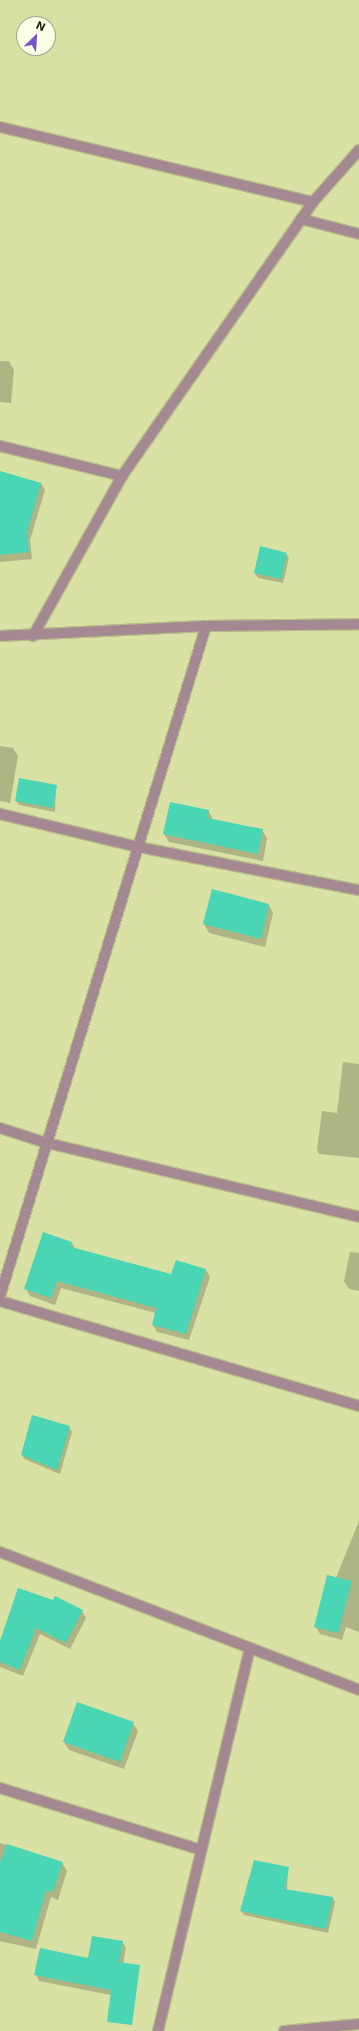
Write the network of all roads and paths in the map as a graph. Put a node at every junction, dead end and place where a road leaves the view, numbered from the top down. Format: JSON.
{"nodes":[{"id":1,"x":0,"y":127,"type":"edge"},
{"id":2,"x":359,"y":150,"type":"edge"},
{"id":3,"x":313,"y":202,"type":"junction"},
{"id":4,"x":302,"y":219,"type":"junction"},
{"id":5,"x":359,"y":234,"type":"edge"},
{"id":6,"x":0,"y":446,"type":"edge"},
{"id":7,"x":122,"y":476,"type":"junction"},
{"id":8,"x":359,"y":624,"type":"edge"},
{"id":9,"x":206,"y":626,"type":"junction"},
{"id":10,"x":0,"y":636,"type":"edge"},
{"id":11,"x":33,"y":636,"type":"junction"},
{"id":12,"x":0,"y":814,"type":"edge"},
{"id":13,"x":139,"y":847,"type":"junction"},
{"id":14,"x":359,"y":890,"type":"edge"},
{"id":15,"x":0,"y":1128,"type":"edge"},
{"id":16,"x":47,"y":1143,"type":"junction"},
{"id":17,"x":359,"y":1217,"type":"edge"},
{"id":18,"x":0,"y":1296,"type":"edge"},
{"id":19,"x":0,"y":1301,"type":"edge"},
{"id":20,"x":359,"y":1406,"type":"edge"},
{"id":21,"x":0,"y":1552,"type":"edge"},
{"id":22,"x":250,"y":1648,"type":"junction"},
{"id":23,"x":359,"y":1690,"type":"edge"},
{"id":24,"x":0,"y":1788,"type":"edge"},
{"id":25,"x":201,"y":1850,"type":"junction"},
{"id":26,"x":359,"y":2024,"type":"edge"},
{"id":27,"x":158,"y":2031,"type":"edge"},
{"id":28,"x":284,"y":2031,"type":"edge"}],
"edges":[{"from":1,"to":3,"type":"street"},
{"from":2,"to":3,"type":"street"},
{"from":3,"to":4,"type":"street"},
{"from":4,"to":5,"type":"street"},
{"from":4,"to":7,"type":"street"},
{"from":6,"to":7,"type":"street"},
{"from":7,"to":11,"type":"street"},
{"from":8,"to":9,"type":"street"},
{"from":9,"to":11,"type":"street"},
{"from":9,"to":13,"type":"street"},
{"from":10,"to":11,"type":"street"},
{"from":12,"to":13,"type":"street"},
{"from":13,"to":14,"type":"street"},
{"from":13,"to":16,"type":"street"},
{"from":15,"to":16,"type":"street"},
{"from":16,"to":17,"type":"street"},
{"from":16,"to":18,"type":"street"},
{"from":19,"to":20,"type":"street"},
{"from":21,"to":22,"type":"street"},
{"from":22,"to":23,"type":"street"},
{"from":22,"to":25,"type":"street"},
{"from":24,"to":25,"type":"street"},
{"from":25,"to":27,"type":"street"},
{"from":26,"to":28,"type":"street"}]}
